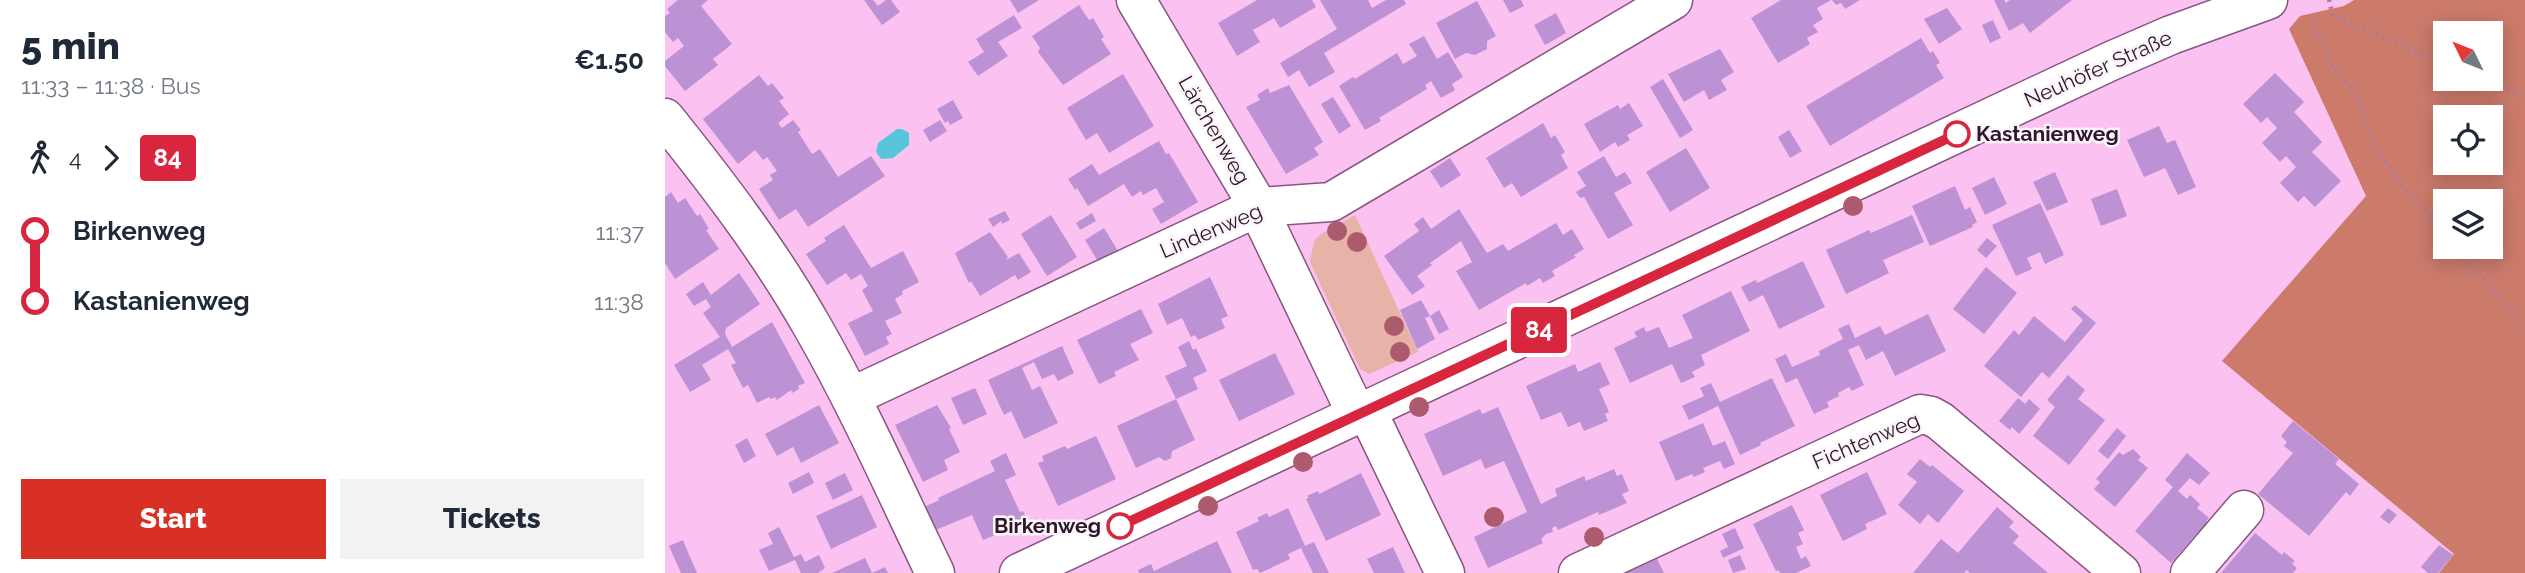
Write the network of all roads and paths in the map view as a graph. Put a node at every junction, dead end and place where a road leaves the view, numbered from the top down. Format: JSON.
{"nodes":[{"id":1,"x":1136,"y":0,"type":"edge"},
{"id":2,"x":1673,"y":0,"type":"edge"},
{"id":3,"x":2268,"y":0,"type":"edge"},
{"id":4,"x":2329,"y":0,"type":"edge"},
{"id":5,"x":2312,"y":19,"type":"dead end"},
{"id":6,"x":2433,"y":58,"type":"edge"},
{"id":7,"x":2503,"y":88,"type":"edge"},
{"id":8,"x":2525,"y":97,"type":"edge"},
{"id":9,"x":665,"y":118,"type":"edge"},
{"id":10,"x":1258,"y":207,"type":"junction"},
{"id":11,"x":2433,"y":221,"type":"edge"},
{"id":12,"x":2466,"y":259,"type":"edge"},
{"id":13,"x":2525,"y":324,"type":"edge"},
{"id":14,"x":851,"y":397,"type":"junction"},
{"id":15,"x":1362,"y":413,"type":"junction"},
{"id":16,"x":2244,"y":510,"type":"dead end"},
{"id":17,"x":935,"y":573,"type":"edge"},
{"id":18,"x":1019,"y":573,"type":"edge"},
{"id":19,"x":1445,"y":573,"type":"edge"},
{"id":20,"x":1578,"y":573,"type":"edge"},
{"id":21,"x":2121,"y":573,"type":"edge"},
{"id":22,"x":2190,"y":573,"type":"edge"}],
"edges":[{"from":1,"to":10,"type":"street","name":"Lärchenweg"},
{"from":2,"to":10,"type":"street","name":"Lindenweg"},
{"from":3,"to":15,"type":"street","name":"Neuhöfer Straße"},
{"from":4,"to":6,"type":"path"},
{"from":5,"to":11,"type":"path"},
{"from":7,"to":8,"type":"path"},
{"from":9,"to":14,"type":"street"},
{"from":10,"to":14,"type":"street","name":"Lindenweg"},
{"from":10,"to":15,"type":"street","name":"Lärchenweg"},
{"from":12,"to":13,"type":"path"},
{"from":14,"to":17,"type":"street"},
{"from":15,"to":18,"type":"street","name":"Neuhöfer Straße"},
{"from":15,"to":19,"type":"street","name":"Lärchenweg"},
{"from":16,"to":22,"type":"street"},
{"from":20,"to":21,"type":"street","name":"Fichtenweg"}]}
